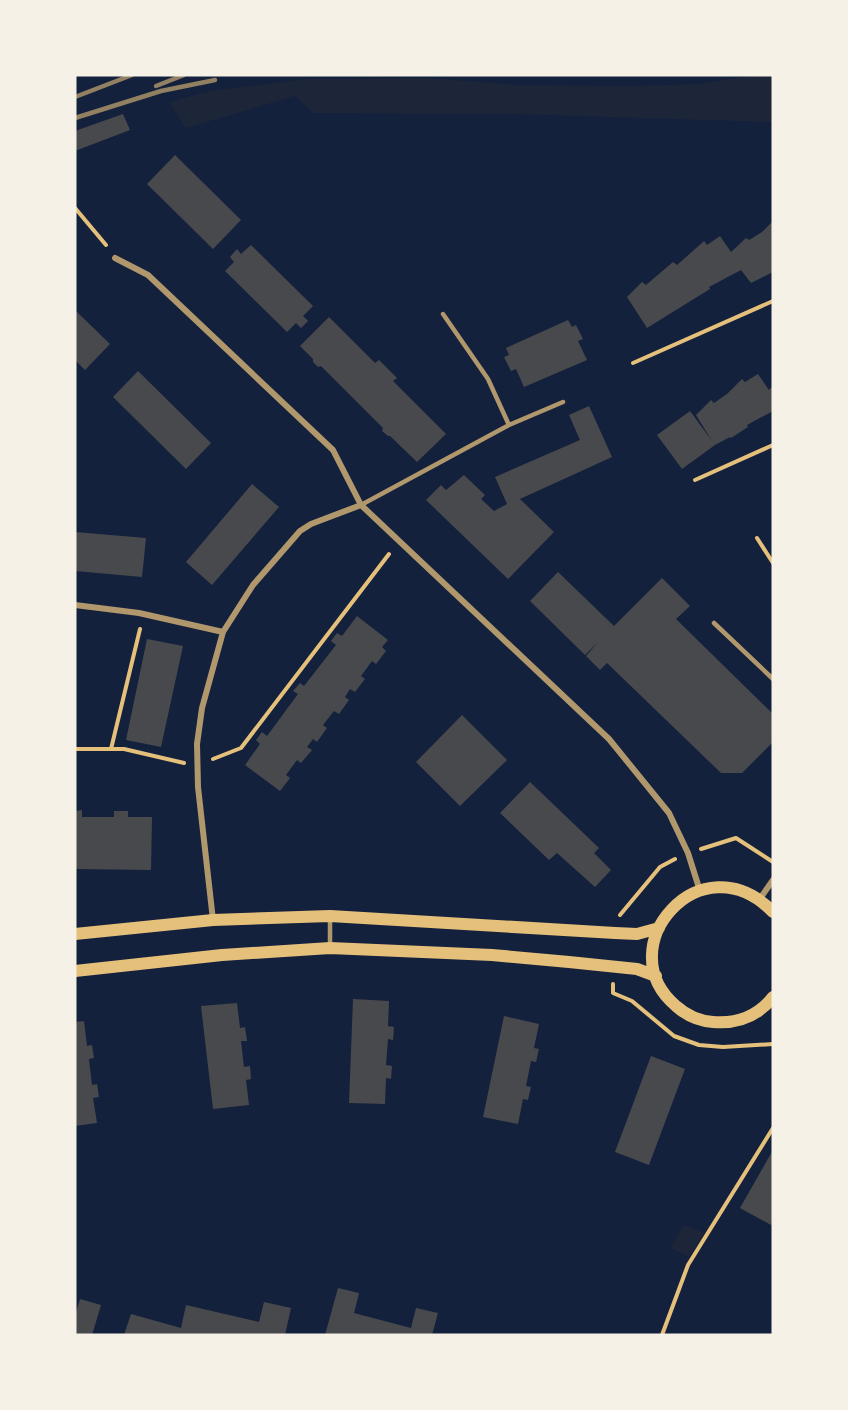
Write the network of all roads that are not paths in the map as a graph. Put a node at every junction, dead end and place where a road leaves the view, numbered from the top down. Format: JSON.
{"nodes":[{"id":1,"x":115,"y":258,"type":"road end"},
{"id":2,"x":443,"y":314,"type":"dead end"},
{"id":3,"x":563,"y":402,"type":"dead end"},
{"id":4,"x":509,"y":425,"type":"junction"},
{"id":5,"x":361,"y":505,"type":"junction"},
{"id":6,"x":75,"y":605,"type":"edge"},
{"id":7,"x":714,"y":623,"type":"dead end"},
{"id":8,"x":223,"y":632,"type":"junction"},
{"id":9,"x":773,"y":679,"type":"edge"},
{"id":10,"x":773,"y":880,"type":"edge"},
{"id":11,"x":700,"y":891,"type":"junction"},
{"id":12,"x":759,"y":900,"type":"junction"},
{"id":13,"x":773,"y":912,"type":"edge"},
{"id":14,"x":330,"y":916,"type":"junction"},
{"id":15,"x":213,"y":920,"type":"junction"},
{"id":16,"x":659,"y":928,"type":"junction"},
{"id":17,"x":75,"y":934,"type":"edge"},
{"id":18,"x":330,"y":948,"type":"junction"},
{"id":19,"x":75,"y":971,"type":"edge"},
{"id":20,"x":656,"y":976,"type":"junction"},
{"id":21,"x":771,"y":1003,"type":"edge"}],
"edges":[{"from":1,"to":5,"type":"street"},
{"from":2,"to":4,"type":"lane"},
{"from":3,"to":4,"type":"lane"},
{"from":4,"to":5,"type":"lane"},
{"from":5,"to":8,"type":"street"},
{"from":5,"to":11,"type":"street"},
{"from":6,"to":8,"type":"street"},
{"from":7,"to":9,"type":"lane"},
{"from":8,"to":15,"type":"street"},
{"from":10,"to":12,"type":"street"},
{"from":11,"to":12,"type":"main road"},
{"from":11,"to":16,"type":"main road"},
{"from":12,"to":13,"type":"main road"},
{"from":14,"to":15,"type":"main road"},
{"from":14,"to":16,"type":"main road"},
{"from":14,"to":18,"type":"lane"},
{"from":15,"to":17,"type":"main road"},
{"from":16,"to":20,"type":"main road"},
{"from":18,"to":19,"type":"main road"},
{"from":18,"to":20,"type":"main road"},
{"from":20,"to":21,"type":"main road"}]}
